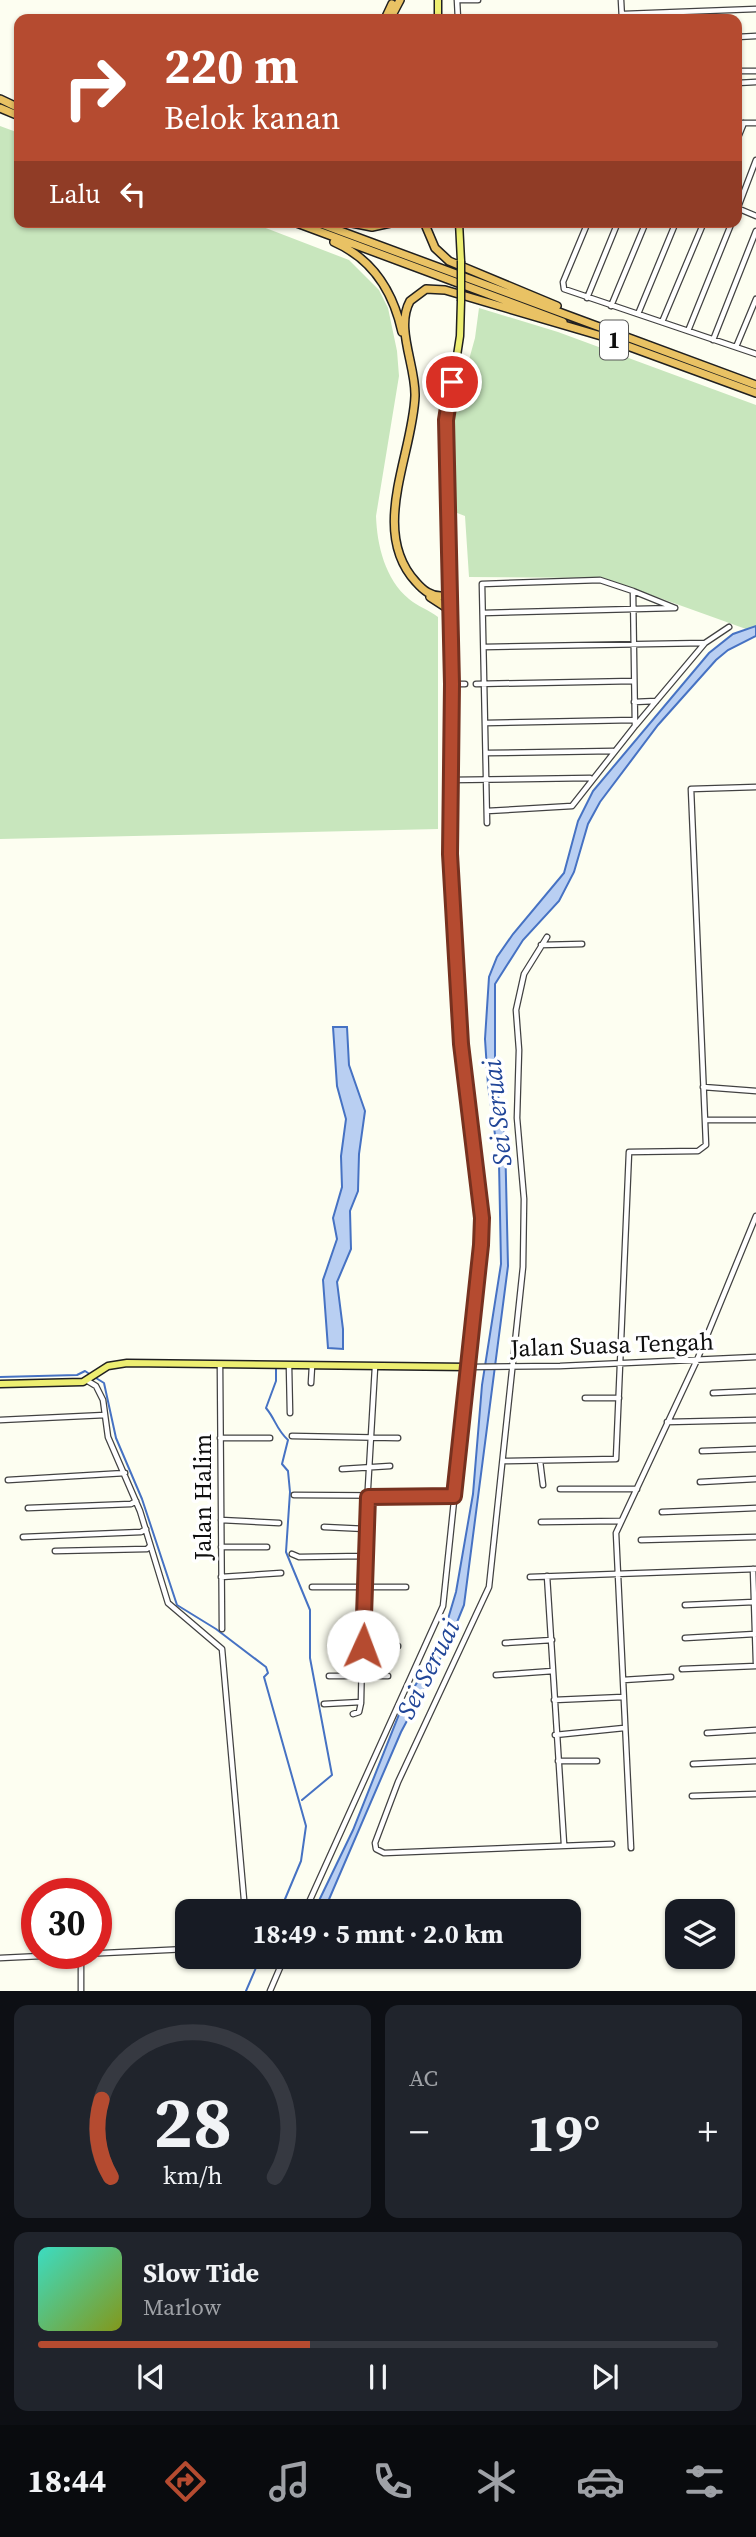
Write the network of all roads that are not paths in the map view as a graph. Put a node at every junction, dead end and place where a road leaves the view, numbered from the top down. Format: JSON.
{"nodes":[{"id":1,"x":457,"y":0,"type":"edge"},
{"id":2,"x":478,"y":0,"type":"edge"},
{"id":3,"x":756,"y":9,"type":"edge"},
{"id":4,"x":682,"y":14,"type":"edge"},
{"id":5,"x":744,"y":123,"type":"joint"},
{"id":6,"x":756,"y":123,"type":"edge"},
{"id":7,"x":742,"y":128,"type":"edge"},
{"id":8,"x":756,"y":160,"type":"edge"},
{"id":9,"x":742,"y":196,"type":"edge"},
{"id":10,"x":301,"y":228,"type":"edge"},
{"id":11,"x":310,"y":228,"type":"edge"},
{"id":12,"x":332,"y":228,"type":"edge"},
{"id":13,"x":427,"y":228,"type":"edge"},
{"id":14,"x":459,"y":228,"type":"edge"},
{"id":15,"x":585,"y":228,"type":"edge"},
{"id":16,"x":616,"y":228,"type":"edge"},
{"id":17,"x":644,"y":228,"type":"edge"},
{"id":18,"x":674,"y":228,"type":"edge"},
{"id":19,"x":702,"y":228,"type":"edge"},
{"id":20,"x":730,"y":228,"type":"edge"},
{"id":21,"x":756,"y":231,"type":"edge"},
{"id":22,"x":587,"y":298,"type":"junction"},
{"id":23,"x":756,"y":299,"type":"edge"},
{"id":24,"x":611,"y":306,"type":"junction"},
{"id":25,"x":638,"y":314,"type":"junction"},
{"id":26,"x":663,"y":322,"type":"junction"},
{"id":27,"x":688,"y":331,"type":"junction"},
{"id":28,"x":608,"y":338,"type":"junction"},
{"id":29,"x":713,"y":340,"type":"junction"},
{"id":30,"x":736,"y":347,"type":"junction"},
{"id":31,"x":657,"y":348,"type":"junction"},
{"id":32,"x":756,"y":354,"type":"edge"},
{"id":33,"x":756,"y":385,"type":"edge"},
{"id":34,"x":756,"y":393,"type":"edge"},
{"id":35,"x":450,"y":590,"type":"junction"},
{"id":36,"x":633,"y":591,"type":"junction"},
{"id":37,"x":450,"y":610,"type":"junction"},
{"id":38,"x":633,"y":612,"type":"junction"},
{"id":39,"x":483,"y":614,"type":"junction"},
{"id":40,"x":729,"y":627,"type":"dead end"},
{"id":41,"x":634,"y":643,"type":"junction"},
{"id":42,"x":705,"y":643,"type":"junction"},
{"id":43,"x":484,"y":647,"type":"junction"},
{"id":44,"x":634,"y":681,"type":"junction"},
{"id":45,"x":452,"y":684,"type":"junction"},
{"id":46,"x":465,"y":684,"type":"dead end"},
{"id":47,"x":476,"y":684,"type":"dead end"},
{"id":48,"x":486,"y":684,"type":"junction"},
{"id":49,"x":657,"y":701,"type":"junction"},
{"id":50,"x":634,"y":702,"type":"junction"},
{"id":51,"x":486,"y":723,"type":"junction"},
{"id":52,"x":635,"y":723,"type":"junction"},
{"id":53,"x":614,"y":751,"type":"junction"},
{"id":54,"x":487,"y":753,"type":"junction"},
{"id":55,"x":591,"y":778,"type":"junction"},
{"id":56,"x":450,"y":780,"type":"junction"},
{"id":57,"x":487,"y":780,"type":"junction"},
{"id":58,"x":756,"y":787,"type":"edge"},
{"id":59,"x":486,"y":811,"type":"junction"},
{"id":60,"x":486,"y":823,"type":"dead end"},
{"id":61,"x":547,"y":937,"type":"dead end"},
{"id":62,"x":582,"y":944,"type":"dead end"},
{"id":63,"x":540,"y":945,"type":"junction"},
{"id":64,"x":703,"y":1087,"type":"junction"},
{"id":65,"x":756,"y":1091,"type":"edge"},
{"id":66,"x":756,"y":1120,"type":"edge"},
{"id":67,"x":705,"y":1121,"type":"junction"},
{"id":68,"x":756,"y":1216,"type":"edge"},
{"id":69,"x":754,"y":1225,"type":"edge"},
{"id":70,"x":756,"y":1357,"type":"edge"},
{"id":71,"x":697,"y":1360,"type":"junction"},
{"id":72,"x":622,"y":1364,"type":"junction"},
{"id":73,"x":220,"y":1365,"type":"junction"},
{"id":74,"x":289,"y":1366,"type":"junction"},
{"id":75,"x":312,"y":1366,"type":"junction"},
{"id":76,"x":375,"y":1367,"type":"junction"},
{"id":77,"x":468,"y":1367,"type":"junction"},
{"id":78,"x":513,"y":1367,"type":"junction"},
{"id":79,"x":87,"y":1379,"type":"junction"},
{"id":80,"x":311,"y":1383,"type":"dead end"},
{"id":81,"x":0,"y":1384,"type":"edge"},
{"id":82,"x":756,"y":1391,"type":"edge"},
{"id":83,"x":713,"y":1393,"type":"dead end"},
{"id":84,"x":585,"y":1398,"type":"dead end"},
{"id":85,"x":620,"y":1398,"type":"junction"},
{"id":86,"x":289,"y":1413,"type":"dead end"},
{"id":87,"x":105,"y":1415,"type":"junction"},
{"id":88,"x":0,"y":1420,"type":"edge"},
{"id":89,"x":756,"y":1420,"type":"edge"},
{"id":90,"x":670,"y":1423,"type":"junction"},
{"id":91,"x":292,"y":1436,"type":"dead end"},
{"id":92,"x":372,"y":1437,"type":"junction"},
{"id":93,"x":220,"y":1438,"type":"junction"},
{"id":94,"x":270,"y":1438,"type":"dead end"},
{"id":95,"x":398,"y":1438,"type":"dead end"},
{"id":96,"x":756,"y":1449,"type":"edge"},
{"id":97,"x":702,"y":1451,"type":"dead end"},
{"id":98,"x":504,"y":1461,"type":"junction"},
{"id":99,"x":540,"y":1461,"type":"junction"},
{"id":100,"x":371,"y":1466,"type":"junction"},
{"id":101,"x":390,"y":1466,"type":"dead end"},
{"id":102,"x":342,"y":1469,"type":"dead end"},
{"id":103,"x":125,"y":1472,"type":"junction"},
{"id":104,"x":756,"y":1479,"type":"edge"},
{"id":105,"x":8,"y":1480,"type":"dead end"},
{"id":106,"x":700,"y":1482,"type":"dead end"},
{"id":107,"x":542,"y":1485,"type":"dead end"},
{"id":108,"x":560,"y":1489,"type":"dead end"},
{"id":109,"x":637,"y":1489,"type":"junction"},
{"id":110,"x":295,"y":1495,"type":"dead end"},
{"id":111,"x":454,"y":1496,"type":"junction"},
{"id":112,"x":368,"y":1497,"type":"junction"},
{"id":113,"x":136,"y":1501,"type":"junction"},
{"id":114,"x":29,"y":1508,"type":"dead end"},
{"id":115,"x":756,"y":1508,"type":"edge"},
{"id":116,"x":662,"y":1511,"type":"dead end"},
{"id":117,"x":220,"y":1520,"type":"junction"},
{"id":118,"x":541,"y":1521,"type":"dead end"},
{"id":119,"x":620,"y":1521,"type":"junction"},
{"id":120,"x":279,"y":1523,"type":"dead end"},
{"id":121,"x":324,"y":1527,"type":"dead end"},
{"id":122,"x":366,"y":1528,"type":"junction"},
{"id":123,"x":146,"y":1529,"type":"junction"},
{"id":124,"x":23,"y":1537,"type":"dead end"},
{"id":125,"x":756,"y":1538,"type":"edge"},
{"id":126,"x":642,"y":1540,"type":"dead end"},
{"id":127,"x":151,"y":1545,"type":"junction"},
{"id":128,"x":267,"y":1546,"type":"dead end"},
{"id":129,"x":221,"y":1547,"type":"junction"},
{"id":130,"x":55,"y":1551,"type":"dead end"},
{"id":131,"x":292,"y":1553,"type":"dead end"},
{"id":132,"x":364,"y":1556,"type":"junction"},
{"id":133,"x":754,"y":1569,"type":"edge"},
{"id":134,"x":281,"y":1573,"type":"dead end"},
{"id":135,"x":617,"y":1573,"type":"junction"},
{"id":136,"x":547,"y":1576,"type":"junction"},
{"id":137,"x":221,"y":1577,"type":"junction"},
{"id":138,"x":530,"y":1577,"type":"dead end"},
{"id":139,"x":312,"y":1587,"type":"dead end"},
{"id":140,"x":363,"y":1587,"type":"junction"},
{"id":141,"x":406,"y":1587,"type":"dead end"},
{"id":142,"x":754,"y":1602,"type":"junction"},
{"id":143,"x":685,"y":1605,"type":"dead end"},
{"id":144,"x":755,"y":1613,"type":"edge"},
{"id":145,"x":222,"y":1629,"type":"dead end"},
{"id":146,"x":755,"y":1630,"type":"edge"},
{"id":147,"x":685,"y":1638,"type":"dead end"},
{"id":148,"x":552,"y":1640,"type":"junction"},
{"id":149,"x":505,"y":1643,"type":"dead end"},
{"id":150,"x":363,"y":1646,"type":"junction"},
{"id":151,"x":398,"y":1646,"type":"dead end"},
{"id":152,"x":756,"y":1661,"type":"edge"},
{"id":153,"x":682,"y":1669,"type":"dead end"},
{"id":154,"x":553,"y":1671,"type":"junction"},
{"id":155,"x":362,"y":1675,"type":"junction"},
{"id":156,"x":496,"y":1675,"type":"dead end"},
{"id":157,"x":329,"y":1676,"type":"dead end"},
{"id":158,"x":388,"y":1676,"type":"dead end"},
{"id":159,"x":671,"y":1677,"type":"dead end"},
{"id":160,"x":623,"y":1680,"type":"junction"},
{"id":161,"x":623,"y":1697,"type":"junction"},
{"id":162,"x":554,"y":1700,"type":"junction"},
{"id":163,"x":360,"y":1703,"type":"junction"},
{"id":164,"x":324,"y":1704,"type":"dead end"},
{"id":165,"x":354,"y":1714,"type":"dead end"},
{"id":166,"x":624,"y":1728,"type":"junction"},
{"id":167,"x":756,"y":1730,"type":"edge"},
{"id":168,"x":708,"y":1733,"type":"dead end"},
{"id":169,"x":555,"y":1735,"type":"junction"},
{"id":170,"x":558,"y":1761,"type":"junction"},
{"id":171,"x":597,"y":1761,"type":"dead end"},
{"id":172,"x":756,"y":1761,"type":"edge"},
{"id":173,"x":693,"y":1763,"type":"dead end"},
{"id":174,"x":756,"y":1794,"type":"edge"},
{"id":175,"x":692,"y":1796,"type":"dead end"},
{"id":176,"x":564,"y":1844,"type":"junction"},
{"id":177,"x":612,"y":1844,"type":"dead end"},
{"id":178,"x":631,"y":1849,"type":"dead end"},
{"id":179,"x":244,"y":1899,"type":"edge"},
{"id":180,"x":309,"y":1899,"type":"edge"},
{"id":181,"x":175,"y":1950,"type":"edge"},
{"id":182,"x":112,"y":1953,"type":"edge"},
{"id":183,"x":21,"y":1957,"type":"edge"},
{"id":184,"x":0,"y":1958,"type":"edge"},
{"id":185,"x":80,"y":1969,"type":"edge"},
{"id":186,"x":279,"y":1969,"type":"edge"},
{"id":187,"x":81,"y":1991,"type":"edge"},
{"id":188,"x":270,"y":1991,"type":"edge"}],
"edges":[{"from":1,"to":2,"type":"street"},
{"from":3,"to":4,"type":"street"},
{"from":5,"to":6,"type":"street"},
{"from":5,"to":7,"type":"street"},
{"from":8,"to":9,"type":"street"},
{"from":10,"to":37,"type":"highway"},
{"from":11,"to":28,"type":"highway","number":"1"},
{"from":12,"to":31,"type":"highway","number":"1"},
{"from":13,"to":31,"type":"highway"},
{"from":14,"to":35,"type":"main road","bridge":true},
{"from":15,"to":22,"type":"street"},
{"from":16,"to":22,"type":"street"},
{"from":17,"to":24,"type":"street"},
{"from":18,"to":25,"type":"street"},
{"from":19,"to":26,"type":"street"},
{"from":20,"to":27,"type":"street"},
{"from":21,"to":29,"type":"street"},
{"from":22,"to":24,"type":"street"},
{"from":23,"to":30,"type":"street"},
{"from":24,"to":25,"type":"street"},
{"from":25,"to":26,"type":"street"},
{"from":26,"to":27,"type":"street"},
{"from":27,"to":29,"type":"street"},
{"from":28,"to":34,"type":"highway","number":"1"},
{"from":28,"to":35,"type":"highway"},
{"from":29,"to":30,"type":"street"},
{"from":30,"to":32,"type":"street"},
{"from":31,"to":33,"type":"highway","number":"1"},
{"from":35,"to":37,"type":"main road"},
{"from":36,"to":38,"type":"street"},
{"from":36,"to":38,"type":"street"},
{"from":36,"to":39,"type":"street"},
{"from":37,"to":45,"type":"main road"},
{"from":38,"to":39,"type":"street"},
{"from":38,"to":41,"type":"street"},
{"from":39,"to":43,"type":"street"},
{"from":40,"to":42,"type":"street"},
{"from":41,"to":42,"type":"street"},
{"from":41,"to":43,"type":"street"},
{"from":41,"to":44,"type":"street"},
{"from":42,"to":49,"type":"street"},
{"from":43,"to":48,"type":"street"},
{"from":44,"to":48,"type":"street"},
{"from":44,"to":50,"type":"street"},
{"from":45,"to":46,"type":"street"},
{"from":45,"to":56,"type":"main road"},
{"from":47,"to":48,"type":"street"},
{"from":48,"to":51,"type":"street"},
{"from":49,"to":50,"type":"street"},
{"from":49,"to":52,"type":"street"},
{"from":50,"to":52,"type":"street"},
{"from":51,"to":52,"type":"street"},
{"from":51,"to":54,"type":"street"},
{"from":52,"to":53,"type":"street"},
{"from":53,"to":54,"type":"street"},
{"from":53,"to":55,"type":"street"},
{"from":54,"to":57,"type":"street"},
{"from":55,"to":57,"type":"street"},
{"from":55,"to":59,"type":"street"},
{"from":56,"to":57,"type":"street"},
{"from":56,"to":77,"type":"main road"},
{"from":57,"to":59,"type":"street"},
{"from":58,"to":64,"type":"street"},
{"from":59,"to":60,"type":"street"},
{"from":61,"to":63,"type":"street"},
{"from":62,"to":63,"type":"street"},
{"from":63,"to":78,"type":"street"},
{"from":64,"to":65,"type":"street"},
{"from":64,"to":67,"type":"street"},
{"from":66,"to":67,"type":"street"},
{"from":67,"to":72,"type":"street"},
{"from":68,"to":69,"type":"street"},
{"from":69,"to":71,"type":"street"},
{"from":70,"to":71,"type":"street","name":"Jalan Suasa Tengah"},
{"from":71,"to":72,"type":"street","name":"Jalan Suasa Tengah"},
{"from":71,"to":90,"type":"street"},
{"from":72,"to":78,"type":"street","name":"Jalan Suasa Tengah"},
{"from":72,"to":85,"type":"street"},
{"from":73,"to":74,"type":"main road"},
{"from":73,"to":79,"type":"main road"},
{"from":73,"to":93,"type":"street","name":"Jalan Halim"},
{"from":74,"to":75,"type":"main road"},
{"from":74,"to":86,"type":"street"},
{"from":75,"to":76,"type":"main road"},
{"from":75,"to":80,"type":"street"},
{"from":76,"to":77,"type":"main road"},
{"from":76,"to":92,"type":"street"},
{"from":77,"to":78,"type":"street","name":"Jalan Suasa Tengah"},
{"from":77,"to":111,"type":"street"},
{"from":78,"to":98,"type":"street"},
{"from":79,"to":81,"type":"main road"},
{"from":79,"to":87,"type":"street"},
{"from":82,"to":83,"type":"street"},
{"from":84,"to":85,"type":"street"},
{"from":85,"to":99,"type":"street"},
{"from":87,"to":88,"type":"street"},
{"from":87,"to":103,"type":"street"},
{"from":89,"to":90,"type":"street"},
{"from":90,"to":109,"type":"street"},
{"from":91,"to":92,"type":"street"},
{"from":92,"to":95,"type":"street"},
{"from":92,"to":100,"type":"street"},
{"from":93,"to":94,"type":"street"},
{"from":93,"to":117,"type":"street","name":"Jalan Halim"},
{"from":96,"to":97,"type":"street"},
{"from":98,"to":99,"type":"street"},
{"from":98,"to":176,"type":"street"},
{"from":99,"to":107,"type":"street"},
{"from":100,"to":101,"type":"street"},
{"from":100,"to":102,"type":"street"},
{"from":100,"to":112,"type":"street"},
{"from":103,"to":105,"type":"street"},
{"from":103,"to":113,"type":"street"},
{"from":104,"to":106,"type":"street"},
{"from":108,"to":109,"type":"street"},
{"from":109,"to":119,"type":"street"},
{"from":110,"to":112,"type":"street"},
{"from":111,"to":112,"type":"street"},
{"from":111,"to":180,"type":"street"},
{"from":112,"to":122,"type":"street"},
{"from":113,"to":114,"type":"street"},
{"from":113,"to":123,"type":"street"},
{"from":115,"to":116,"type":"street"},
{"from":117,"to":120,"type":"street"},
{"from":117,"to":129,"type":"street","name":"Jalan Halim"},
{"from":118,"to":119,"type":"street"},
{"from":119,"to":135,"type":"street"},
{"from":121,"to":122,"type":"street"},
{"from":122,"to":132,"type":"street"},
{"from":123,"to":124,"type":"street"},
{"from":123,"to":127,"type":"street"},
{"from":125,"to":126,"type":"street"},
{"from":127,"to":130,"type":"street"},
{"from":127,"to":179,"type":"street"},
{"from":128,"to":129,"type":"street"},
{"from":129,"to":137,"type":"street","name":"Jalan Halim"},
{"from":131,"to":132,"type":"street"},
{"from":132,"to":140,"type":"street"},
{"from":133,"to":135,"type":"street"},
{"from":133,"to":142,"type":"street"},
{"from":134,"to":137,"type":"street"},
{"from":135,"to":136,"type":"street"},
{"from":135,"to":160,"type":"street"},
{"from":136,"to":138,"type":"street"},
{"from":136,"to":148,"type":"street"},
{"from":137,"to":145,"type":"street","name":"Jalan Halim"},
{"from":139,"to":140,"type":"street"},
{"from":140,"to":141,"type":"street"},
{"from":140,"to":150,"type":"street"},
{"from":142,"to":143,"type":"street"},
{"from":142,"to":144,"type":"street"},
{"from":144,"to":146,"type":"street"},
{"from":146,"to":147,"type":"street"},
{"from":146,"to":152,"type":"street"},
{"from":148,"to":149,"type":"street"},
{"from":148,"to":154,"type":"street"},
{"from":150,"to":151,"type":"street"},
{"from":150,"to":155,"type":"street"},
{"from":152,"to":153,"type":"street"},
{"from":154,"to":156,"type":"street"},
{"from":154,"to":162,"type":"street"},
{"from":155,"to":157,"type":"street"},
{"from":155,"to":158,"type":"street"},
{"from":155,"to":163,"type":"street"},
{"from":159,"to":160,"type":"street"},
{"from":160,"to":161,"type":"street"},
{"from":161,"to":162,"type":"street"},
{"from":161,"to":166,"type":"street"},
{"from":162,"to":169,"type":"street"},
{"from":163,"to":164,"type":"street"},
{"from":163,"to":165,"type":"street"},
{"from":166,"to":169,"type":"street"},
{"from":166,"to":178,"type":"street"},
{"from":167,"to":168,"type":"street"},
{"from":169,"to":170,"type":"street"},
{"from":170,"to":171,"type":"street"},
{"from":170,"to":176,"type":"street"},
{"from":172,"to":173,"type":"street"},
{"from":174,"to":175,"type":"street"},
{"from":176,"to":177,"type":"street"},
{"from":181,"to":182,"type":"street"},
{"from":183,"to":184,"type":"street"},
{"from":185,"to":187,"type":"street"},
{"from":186,"to":188,"type":"street"}]}
